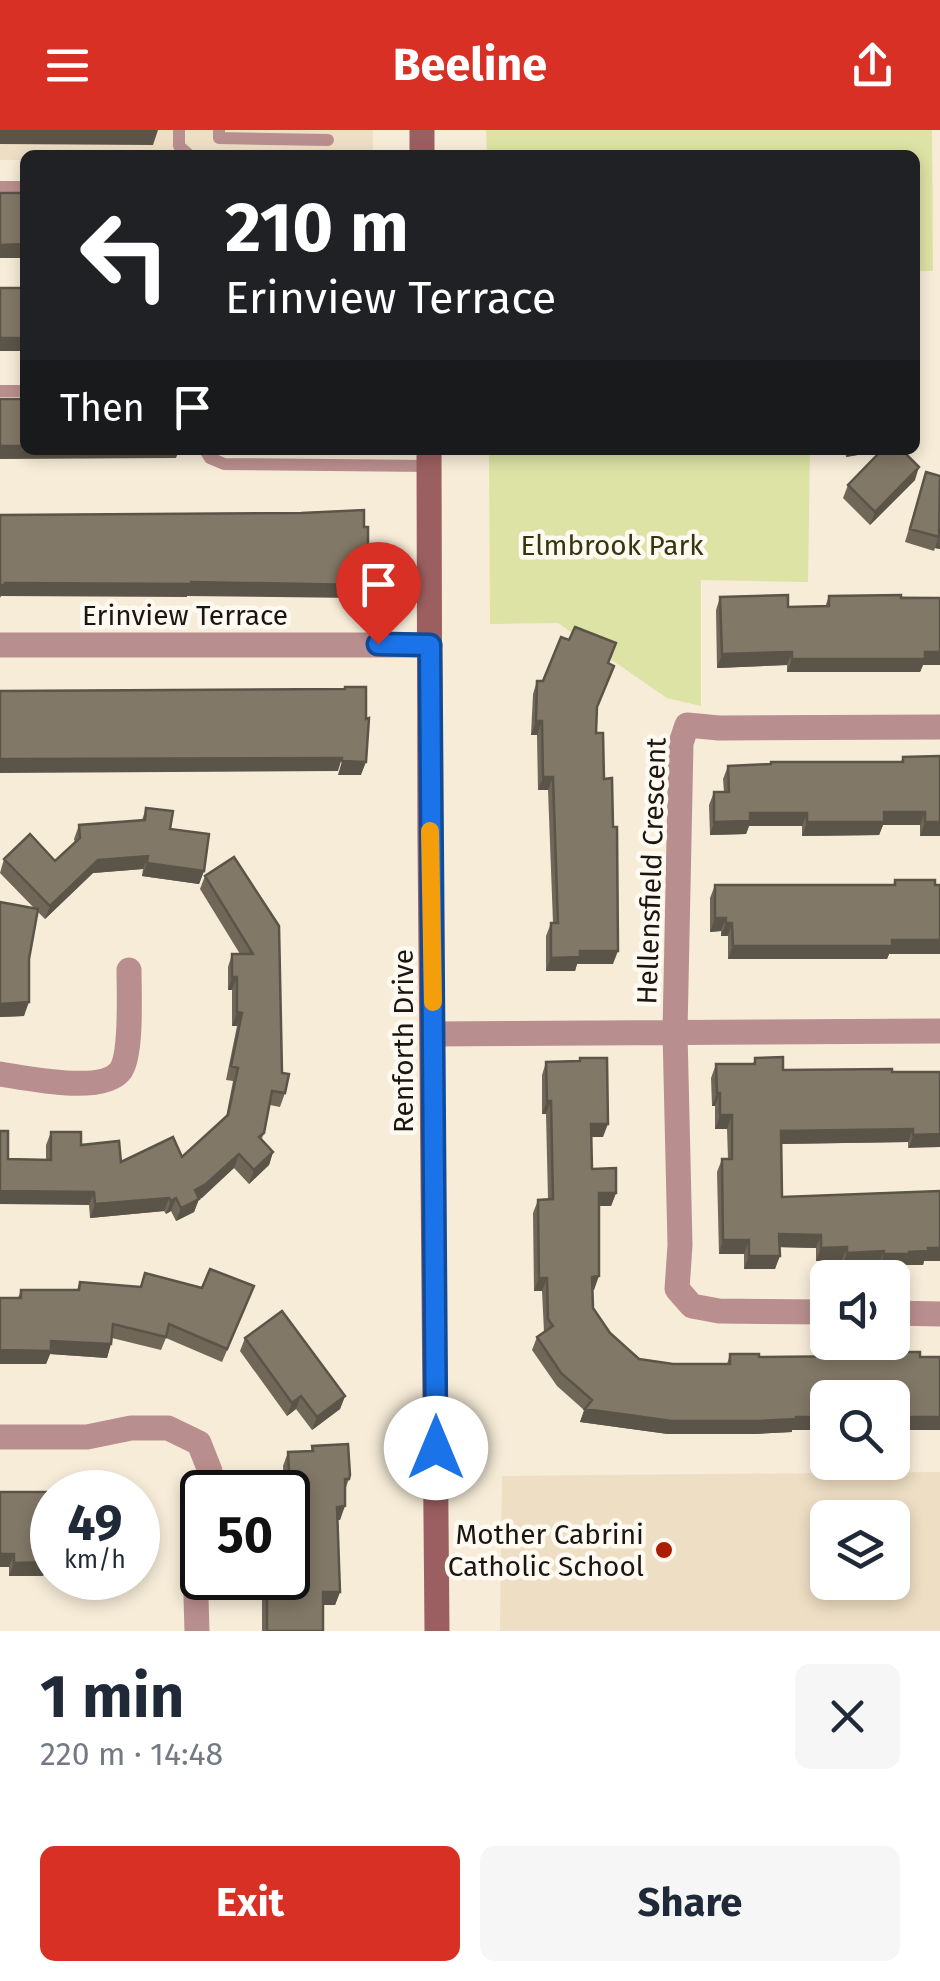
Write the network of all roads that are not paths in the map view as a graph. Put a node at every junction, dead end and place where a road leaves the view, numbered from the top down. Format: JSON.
{"nodes":[{"id":1,"x":219,"y":130,"type":"edge"},
{"id":2,"x":328,"y":140,"type":"dead end"},
{"id":3,"x":208,"y":455,"type":"edge"},
{"id":4,"x":295,"y":457,"type":"edge"},
{"id":5,"x":430,"y":458,"type":"edge"},
{"id":6,"x":0,"y":644,"type":"edge"},
{"id":7,"x":430,"y":645,"type":"junction"},
{"id":8,"x":940,"y":727,"type":"edge"},
{"id":9,"x":130,"y":970,"type":"dead end"},
{"id":10,"x":940,"y":1030,"type":"edge"},
{"id":11,"x":675,"y":1032,"type":"junction"},
{"id":12,"x":434,"y":1034,"type":"junction"},
{"id":13,"x":0,"y":1074,"type":"edge"},
{"id":14,"x":810,"y":1312,"type":"edge"},
{"id":15,"x":910,"y":1313,"type":"edge"},
{"id":16,"x":940,"y":1314,"type":"edge"},
{"id":17,"x":0,"y":1436,"type":"edge"},
{"id":18,"x":209,"y":1470,"type":"edge"},
{"id":19,"x":196,"y":1600,"type":"edge"},
{"id":20,"x":197,"y":1631,"type":"edge"},
{"id":21,"x":437,"y":1631,"type":"edge"}],
"edges":[{"from":1,"to":2,"type":"lane"},
{"from":3,"to":4,"type":"lane"},
{"from":4,"to":5,"type":"lane"},
{"from":5,"to":7,"type":"main road","name":"Renforth Drive"},
{"from":6,"to":7,"type":"street","name":"Erinview Terrace"},
{"from":7,"to":12,"type":"main road","name":"Renforth Drive"},
{"from":8,"to":11,"type":"street","name":"Hellensfield Crescent"},
{"from":9,"to":13,"type":"street"},
{"from":10,"to":11,"type":"street"},
{"from":11,"to":12,"type":"street"},
{"from":11,"to":14,"type":"street"},
{"from":12,"to":21,"type":"main road","name":"Renforth Drive"},
{"from":15,"to":16,"type":"street"},
{"from":17,"to":18,"type":"street"},
{"from":19,"to":20,"type":"street"}]}
